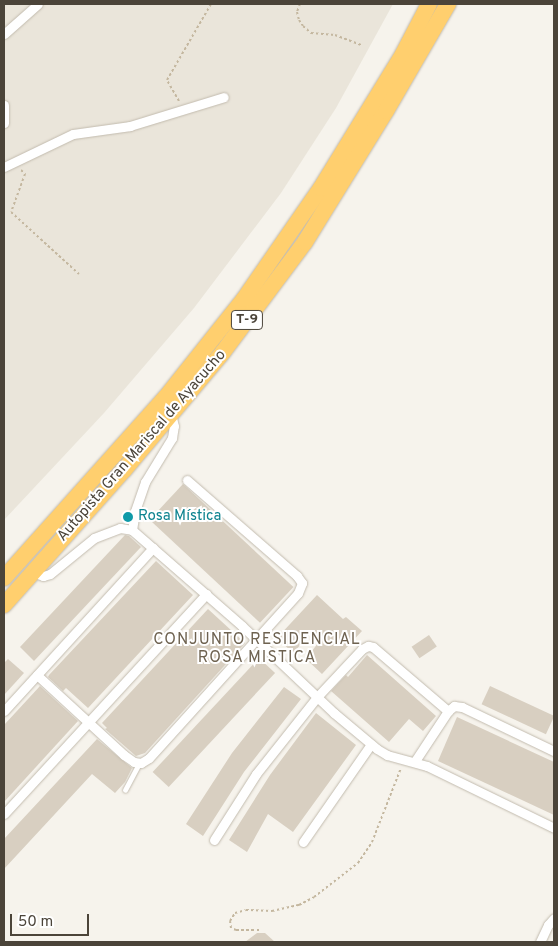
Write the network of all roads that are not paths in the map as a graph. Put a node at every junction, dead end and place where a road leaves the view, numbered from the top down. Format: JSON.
{"nodes":[{"id":1,"x":38,"y":4,"type":"edge"},
{"id":2,"x":430,"y":4,"type":"edge"},
{"id":3,"x":448,"y":4,"type":"edge"},
{"id":4,"x":4,"y":34,"type":"edge"},
{"id":5,"x":224,"y":97,"type":"dead end"},
{"id":6,"x":4,"y":105,"type":"edge"},
{"id":7,"x":4,"y":124,"type":"edge"},
{"id":8,"x":8,"y":164,"type":"edge"},
{"id":9,"x":171,"y":414,"type":"junction"},
{"id":10,"x":187,"y":480,"type":"dead end"},
{"id":11,"x":132,"y":530,"type":"junction"},
{"id":12,"x":153,"y":548,"type":"junction"},
{"id":13,"x":32,"y":572,"type":"junction"},
{"id":14,"x":4,"y":578,"type":"edge"},
{"id":15,"x":206,"y":594,"type":"junction"},
{"id":16,"x":4,"y":605,"type":"edge"},
{"id":17,"x":256,"y":640,"type":"junction"},
{"id":18,"x":37,"y":675,"type":"junction"},
{"id":19,"x":317,"y":698,"type":"junction"},
{"id":20,"x":4,"y":711,"type":"edge"},
{"id":21,"x":448,"y":711,"type":"junction"},
{"id":22,"x":89,"y":722,"type":"junction"},
{"id":23,"x":370,"y":744,"type":"junction"},
{"id":24,"x":554,"y":751,"type":"edge"},
{"id":25,"x":415,"y":761,"type":"junction"},
{"id":26,"x":139,"y":764,"type":"junction"},
{"id":27,"x":125,"y":790,"type":"dead end"},
{"id":28,"x":4,"y":814,"type":"edge"},
{"id":29,"x":554,"y":828,"type":"edge"},
{"id":30,"x":214,"y":840,"type":"dead end"},
{"id":31,"x":303,"y":842,"type":"dead end"},
{"id":32,"x":554,"y":918,"type":"edge"},
{"id":33,"x":540,"y":942,"type":"edge"}],
"edges":[{"from":1,"to":4,"type":"street"},
{"from":2,"to":14,"type":"highway","name":"Autopista Gran Mariscal de Ayacucho","number":"T-9"},
{"from":3,"to":9,"type":"highway","name":"Autopista Gran Mariscal de Ayacucho","number":"T-9"},
{"from":5,"to":8,"type":"street"},
{"from":6,"to":7,"type":"street"},
{"from":9,"to":11,"type":"street"},
{"from":9,"to":13,"type":"highway","name":"Autopista Gran Mariscal de Ayacucho","number":"T-9"},
{"from":10,"to":17,"type":"street"},
{"from":11,"to":12,"type":"street"},
{"from":11,"to":13,"type":"street"},
{"from":12,"to":15,"type":"street"},
{"from":12,"to":18,"type":"street"},
{"from":13,"to":16,"type":"highway","name":"Autopista Gran Mariscal de Ayacucho","number":"T-9"},
{"from":15,"to":17,"type":"street"},
{"from":15,"to":22,"type":"street"},
{"from":17,"to":19,"type":"street"},
{"from":17,"to":26,"type":"street"},
{"from":18,"to":20,"type":"street"},
{"from":18,"to":22,"type":"street"},
{"from":19,"to":21,"type":"street"},
{"from":19,"to":23,"type":"street"},
{"from":19,"to":30,"type":"street"},
{"from":21,"to":24,"type":"street"},
{"from":21,"to":25,"type":"street"},
{"from":22,"to":26,"type":"street"},
{"from":22,"to":28,"type":"street"},
{"from":23,"to":25,"type":"street"},
{"from":23,"to":31,"type":"street"},
{"from":25,"to":29,"type":"street"},
{"from":26,"to":27,"type":"lane"},
{"from":32,"to":33,"type":"street"}]}
